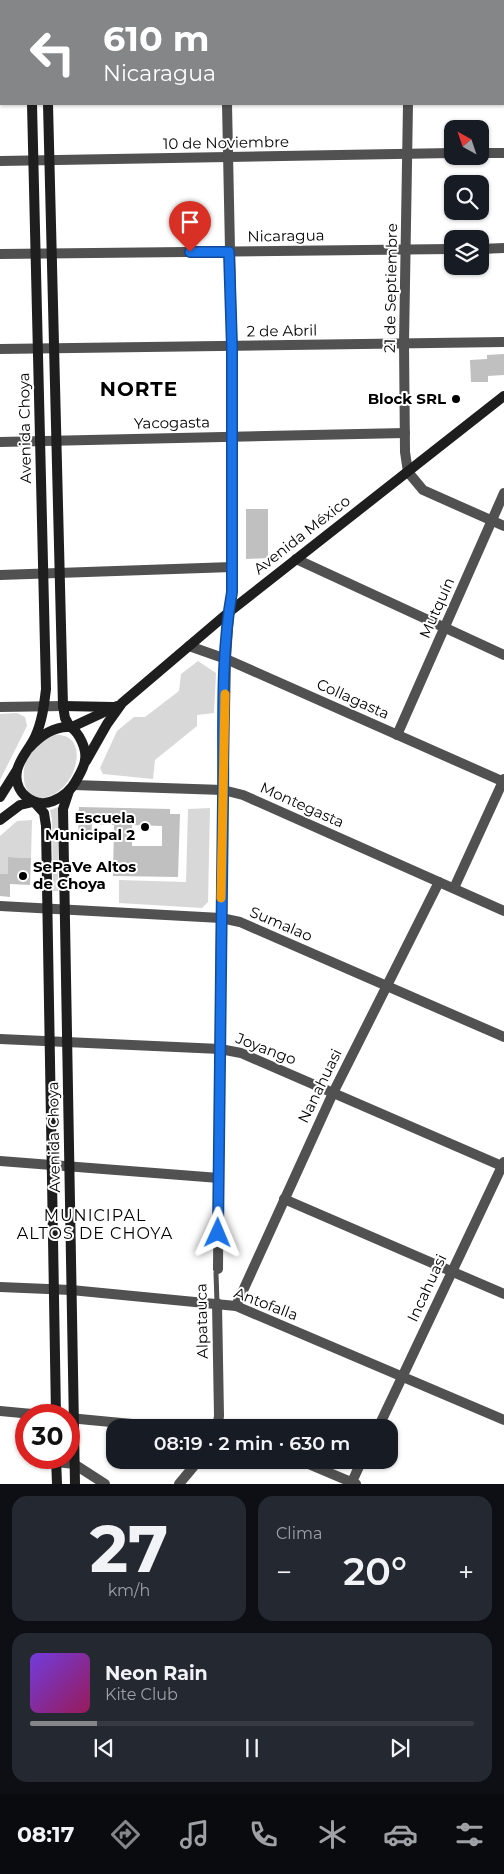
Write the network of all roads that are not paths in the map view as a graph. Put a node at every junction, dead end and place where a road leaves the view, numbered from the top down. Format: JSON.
{"nodes":[{"id":1,"x":32,"y":105,"type":"edge"},
{"id":2,"x":48,"y":105,"type":"edge"},
{"id":3,"x":227,"y":105,"type":"edge"},
{"id":4,"x":408,"y":105,"type":"edge"},
{"id":5,"x":489,"y":153,"type":"edge"},
{"id":6,"x":504,"y":153,"type":"edge"},
{"id":7,"x":408,"y":154,"type":"junction"},
{"id":8,"x":444,"y":154,"type":"edge"},
{"id":9,"x":228,"y":158,"type":"junction"},
{"id":10,"x":49,"y":159,"type":"junction"},
{"id":11,"x":33,"y":160,"type":"junction"},
{"id":12,"x":0,"y":161,"type":"edge"},
{"id":13,"x":489,"y":248,"type":"edge"},
{"id":14,"x":504,"y":248,"type":"edge"},
{"id":15,"x":444,"y":249,"type":"edge"},
{"id":16,"x":407,"y":250,"type":"junction"},
{"id":17,"x":229,"y":252,"type":"junction"},
{"id":18,"x":36,"y":253,"type":"junction"},
{"id":19,"x":52,"y":253,"type":"junction"},
{"id":20,"x":0,"y":254,"type":"edge"},
{"id":21,"x":504,"y":342,"type":"edge"},
{"id":22,"x":404,"y":344,"type":"junction"},
{"id":23,"x":232,"y":347,"type":"junction"},
{"id":24,"x":38,"y":348,"type":"junction"},
{"id":25,"x":0,"y":349,"type":"edge"},
{"id":26,"x":54,"y":350,"type":"junction"},
{"id":27,"x":504,"y":396,"type":"edge"},
{"id":28,"x":405,"y":433,"type":"junction"},
{"id":29,"x":232,"y":437,"type":"junction"},
{"id":30,"x":56,"y":440,"type":"junction"},
{"id":31,"x":40,"y":441,"type":"junction"},
{"id":32,"x":0,"y":442,"type":"edge"},
{"id":33,"x":408,"y":472,"type":"junction"},
{"id":34,"x":504,"y":493,"type":"edge"},
{"id":35,"x":492,"y":520,"type":"junction"},
{"id":36,"x":504,"y":526,"type":"edge"},
{"id":37,"x":296,"y":559,"type":"junction"},
{"id":38,"x":232,"y":567,"type":"junction"},
{"id":39,"x":44,"y":574,"type":"junction"},
{"id":40,"x":60,"y":574,"type":"junction"},
{"id":41,"x":0,"y":575,"type":"edge"},
{"id":42,"x":229,"y":612,"type":"junction"},
{"id":43,"x":444,"y":628,"type":"junction"},
{"id":44,"x":189,"y":646,"type":"junction"},
{"id":45,"x":504,"y":655,"type":"edge"},
{"id":46,"x":226,"y":659,"type":"junction"},
{"id":47,"x":118,"y":705,"type":"junction"},
{"id":48,"x":44,"y":706,"type":"junction"},
{"id":49,"x":63,"y":706,"type":"junction"},
{"id":50,"x":0,"y":707,"type":"edge"},
{"id":51,"x":71,"y":727,"type":"junction"},
{"id":52,"x":397,"y":735,"type":"junction"},
{"id":53,"x":29,"y":748,"type":"junction"},
{"id":54,"x":85,"y":762,"type":"junction"},
{"id":55,"x":17,"y":769,"type":"junction"},
{"id":56,"x":504,"y":781,"type":"edge"},
{"id":57,"x":72,"y":787,"type":"junction"},
{"id":58,"x":223,"y":790,"type":"junction"},
{"id":59,"x":0,"y":797,"type":"edge"},
{"id":60,"x":34,"y":802,"type":"junction"},
{"id":61,"x":0,"y":820,"type":"edge"},
{"id":62,"x":438,"y":882,"type":"junction"},
{"id":63,"x":454,"y":888,"type":"junction"},
{"id":64,"x":0,"y":906,"type":"edge"},
{"id":65,"x":48,"y":909,"type":"junction"},
{"id":66,"x":65,"y":910,"type":"junction"},
{"id":67,"x":504,"y":910,"type":"edge"},
{"id":68,"x":220,"y":918,"type":"junction"},
{"id":69,"x":386,"y":986,"type":"junction"},
{"id":70,"x":504,"y":1037,"type":"edge"},
{"id":71,"x":0,"y":1039,"type":"edge"},
{"id":72,"x":50,"y":1041,"type":"junction"},
{"id":73,"x":67,"y":1041,"type":"junction"},
{"id":74,"x":220,"y":1048,"type":"junction"},
{"id":75,"x":333,"y":1093,"type":"junction"},
{"id":76,"x":0,"y":1161,"type":"edge"},
{"id":77,"x":52,"y":1165,"type":"junction"},
{"id":78,"x":503,"y":1165,"type":"edge"},
{"id":79,"x":69,"y":1166,"type":"junction"},
{"id":80,"x":219,"y":1178,"type":"junction"},
{"id":81,"x":284,"y":1199,"type":"junction"},
{"id":82,"x":218,"y":1269,"type":"joint"},
{"id":83,"x":452,"y":1271,"type":"junction"},
{"id":84,"x":0,"y":1287,"type":"edge"},
{"id":85,"x":54,"y":1290,"type":"junction"},
{"id":86,"x":71,"y":1290,"type":"junction"},
{"id":87,"x":504,"y":1294,"type":"edge"},
{"id":88,"x":217,"y":1303,"type":"junction"},
{"id":89,"x":236,"y":1306,"type":"junction"},
{"id":90,"x":402,"y":1376,"type":"junction"},
{"id":91,"x":56,"y":1404,"type":"edge"},
{"id":92,"x":71,"y":1404,"type":"edge"},
{"id":93,"x":0,"y":1411,"type":"edge"},
{"id":94,"x":15,"y":1412,"type":"edge"},
{"id":95,"x":218,"y":1419,"type":"edge"},
{"id":96,"x":382,"y":1419,"type":"edge"},
{"id":97,"x":80,"y":1420,"type":"edge"},
{"id":98,"x":504,"y":1420,"type":"edge"},
{"id":99,"x":106,"y":1422,"type":"edge"},
{"id":100,"x":80,"y":1468,"type":"edge"},
{"id":101,"x":56,"y":1469,"type":"edge"},
{"id":102,"x":74,"y":1469,"type":"edge"},
{"id":103,"x":191,"y":1469,"type":"edge"},
{"id":104,"x":321,"y":1469,"type":"edge"},
{"id":105,"x":358,"y":1469,"type":"edge"},
{"id":106,"x":353,"y":1483,"type":"edge"},
{"id":107,"x":57,"y":1484,"type":"edge"},
{"id":108,"x":75,"y":1484,"type":"edge"},
{"id":109,"x":105,"y":1484,"type":"edge"},
{"id":110,"x":179,"y":1484,"type":"edge"}],
"edges":[{"from":1,"to":11,"type":"main road","name":"Avenida Choya"},
{"from":2,"to":10,"type":"main road","name":"Avenida Choya"},
{"from":3,"to":9,"type":"street","name":"Alpatauca"},
{"from":4,"to":7,"type":"street","name":"21 de Septiembre"},
{"from":5,"to":6,"type":"street"},
{"from":7,"to":8,"type":"street","name":"10 de Noviembre"},
{"from":7,"to":9,"type":"street","name":"10 de Noviembre"},
{"from":7,"to":16,"type":"street","name":"21 de Septiembre"},
{"from":9,"to":10,"type":"street","name":"10 de Noviembre"},
{"from":9,"to":17,"type":"street","name":"Alpatauca"},
{"from":10,"to":11,"type":"street","name":"10 de Noviembre"},
{"from":10,"to":19,"type":"main road","name":"Avenida Choya"},
{"from":11,"to":12,"type":"street","name":"10 de Noviembre"},
{"from":11,"to":18,"type":"main road","name":"Avenida Choya"},
{"from":13,"to":14,"type":"street"},
{"from":15,"to":16,"type":"street","name":"Nicaragua"},
{"from":16,"to":17,"type":"street","name":"Nicaragua"},
{"from":16,"to":22,"type":"street","name":"21 de Septiembre"},
{"from":17,"to":19,"type":"street","name":"Nicaragua"},
{"from":17,"to":23,"type":"street","name":"Alpatauca"},
{"from":18,"to":19,"type":"street","name":"Nicaragua"},
{"from":18,"to":20,"type":"street","name":"Nicaragua"},
{"from":18,"to":24,"type":"main road","name":"Avenida Choya"},
{"from":19,"to":26,"type":"main road","name":"Avenida Choya"},
{"from":21,"to":22,"type":"street","name":"2 de Abril"},
{"from":22,"to":23,"type":"street","name":"2 de Abril"},
{"from":22,"to":28,"type":"street","name":"21 de Septiembre"},
{"from":23,"to":26,"type":"street","name":"2 de Abril"},
{"from":23,"to":29,"type":"street","name":"Alpatauca"},
{"from":24,"to":25,"type":"street","name":"2 de Abril"},
{"from":24,"to":26,"type":"street","name":"2 de Abril"},
{"from":24,"to":31,"type":"main road","name":"Avenida Choya"},
{"from":26,"to":30,"type":"main road","name":"Avenida Choya"},
{"from":27,"to":33,"type":"main road","name":"Avenida México"},
{"from":28,"to":29,"type":"street","name":"Yacogasta"},
{"from":28,"to":33,"type":"street","name":"21 de Septiembre"},
{"from":29,"to":30,"type":"street","name":"Yacogasta"},
{"from":29,"to":38,"type":"street","name":"Alpatauca"},
{"from":30,"to":31,"type":"street","name":"Yacogasta"},
{"from":30,"to":40,"type":"main road","name":"Avenida Choya"},
{"from":31,"to":32,"type":"street","name":"Yacogasta"},
{"from":31,"to":39,"type":"main road","name":"Avenida Choya"},
{"from":33,"to":35,"type":"street"},
{"from":33,"to":37,"type":"main road","name":"Avenida México"},
{"from":34,"to":35,"type":"street","name":"Mutquín"},
{"from":35,"to":36,"type":"street"},
{"from":35,"to":43,"type":"street","name":"Mutquín"},
{"from":37,"to":42,"type":"main road","name":"Avenida México"},
{"from":37,"to":43,"type":"street"},
{"from":38,"to":40,"type":"street"},
{"from":38,"to":42,"type":"street","name":"Alpatauca"},
{"from":39,"to":40,"type":"street"},
{"from":39,"to":41,"type":"street"},
{"from":39,"to":48,"type":"main road","name":"Avenida Choya"},
{"from":40,"to":49,"type":"main road","name":"Avenida Choya"},
{"from":42,"to":44,"type":"main road","name":"Avenida México"},
{"from":42,"to":46,"type":"street","name":"Alpatauca"},
{"from":43,"to":45,"type":"street"},
{"from":43,"to":52,"type":"street","name":"Mutquín"},
{"from":44,"to":46,"type":"street","name":"Collagasta"},
{"from":44,"to":47,"type":"main road","name":"Avenida México"},
{"from":46,"to":52,"type":"street","name":"Collagasta"},
{"from":46,"to":58,"type":"street","name":"Alpatauca"},
{"from":47,"to":49,"type":"main road"},
{"from":47,"to":51,"type":"main road","name":"Avenida México"},
{"from":47,"to":54,"type":"main road","name":"Avenida México"},
{"from":48,"to":49,"type":"street"},
{"from":48,"to":50,"type":"street"},
{"from":48,"to":53,"type":"main road","name":"Avenida Choya"},
{"from":49,"to":51,"type":"main road","name":"Avenida Choya"},
{"from":51,"to":53,"type":"main road"},
{"from":51,"to":54,"type":"main road"},
{"from":52,"to":56,"type":"street","name":"Collagasta"},
{"from":53,"to":55,"type":"main road"},
{"from":54,"to":57,"type":"main road"},
{"from":55,"to":59,"type":"main road"},
{"from":55,"to":60,"type":"main road"},
{"from":56,"to":63,"type":"street"},
{"from":57,"to":58,"type":"street","name":"Montegasta"},
{"from":57,"to":60,"type":"main road"},
{"from":57,"to":66,"type":"main road","name":"Avenida Choya"},
{"from":58,"to":62,"type":"street","name":"Montegasta"},
{"from":58,"to":68,"type":"street","name":"Alpatauca"},
{"from":60,"to":61,"type":"main road"},
{"from":60,"to":65,"type":"main road","name":"Avenida Choya"},
{"from":62,"to":63,"type":"street","name":"Montegasta"},
{"from":62,"to":69,"type":"street","name":"Nanahuasi"},
{"from":63,"to":67,"type":"street","name":"Montegasta"},
{"from":64,"to":65,"type":"street","name":"Sumalao"},
{"from":65,"to":66,"type":"street","name":"Sumalao"},
{"from":65,"to":72,"type":"main road","name":"Avenida Choya"},
{"from":66,"to":68,"type":"street","name":"Sumalao"},
{"from":66,"to":73,"type":"main road","name":"Avenida Choya"},
{"from":68,"to":69,"type":"street","name":"Sumalao"},
{"from":68,"to":74,"type":"street","name":"Alpatauca"},
{"from":69,"to":70,"type":"street","name":"Sumalao"},
{"from":69,"to":75,"type":"street","name":"Nanahuasi"},
{"from":71,"to":72,"type":"street","name":"Joyango"},
{"from":72,"to":73,"type":"street","name":"Joyango"},
{"from":72,"to":77,"type":"main road","name":"Avenida Choya"},
{"from":73,"to":74,"type":"street","name":"Joyango"},
{"from":73,"to":79,"type":"main road","name":"Avenida Choya"},
{"from":74,"to":75,"type":"street","name":"Joyango"},
{"from":74,"to":80,"type":"street","name":"Alpatauca"},
{"from":75,"to":78,"type":"street","name":"Joyango"},
{"from":75,"to":81,"type":"street","name":"Nanahuasi"},
{"from":76,"to":77,"type":"street"},
{"from":77,"to":79,"type":"street"},
{"from":77,"to":85,"type":"main road","name":"Avenida Choya"},
{"from":78,"to":83,"type":"street","name":"Incahuasi"},
{"from":79,"to":80,"type":"street"},
{"from":79,"to":86,"type":"main road","name":"Avenida Choya"},
{"from":80,"to":82,"type":"street","name":"Alpatauca"},
{"from":81,"to":83,"type":"street"},
{"from":81,"to":89,"type":"street","name":"Nanahuasi"},
{"from":82,"to":88,"type":"lane","name":"Alpatauca"},
{"from":83,"to":87,"type":"street"},
{"from":83,"to":90,"type":"street","name":"Incahuasi"},
{"from":84,"to":85,"type":"street","name":"Antofalla"},
{"from":85,"to":86,"type":"street","name":"Antofalla"},
{"from":85,"to":91,"type":"main road","name":"Avenida Choya"},
{"from":86,"to":88,"type":"street","name":"Antofalla"},
{"from":86,"to":92,"type":"main road","name":"Avenida Choya"},
{"from":88,"to":89,"type":"street","name":"Antofalla"},
{"from":88,"to":95,"type":"street","name":"Alpatauca"},
{"from":89,"to":90,"type":"street","name":"Antofalla"},
{"from":90,"to":96,"type":"street","name":"Incahuasi"},
{"from":90,"to":98,"type":"street","name":"Antofalla"},
{"from":93,"to":94,"type":"street"},
{"from":97,"to":99,"type":"street"},
{"from":100,"to":109,"type":"street"},
{"from":101,"to":107,"type":"main road"},
{"from":102,"to":108,"type":"main road","name":"Avenida Choya"},
{"from":103,"to":110,"type":"street"},
{"from":104,"to":106,"type":"street"},
{"from":105,"to":106,"type":"street"}]}
